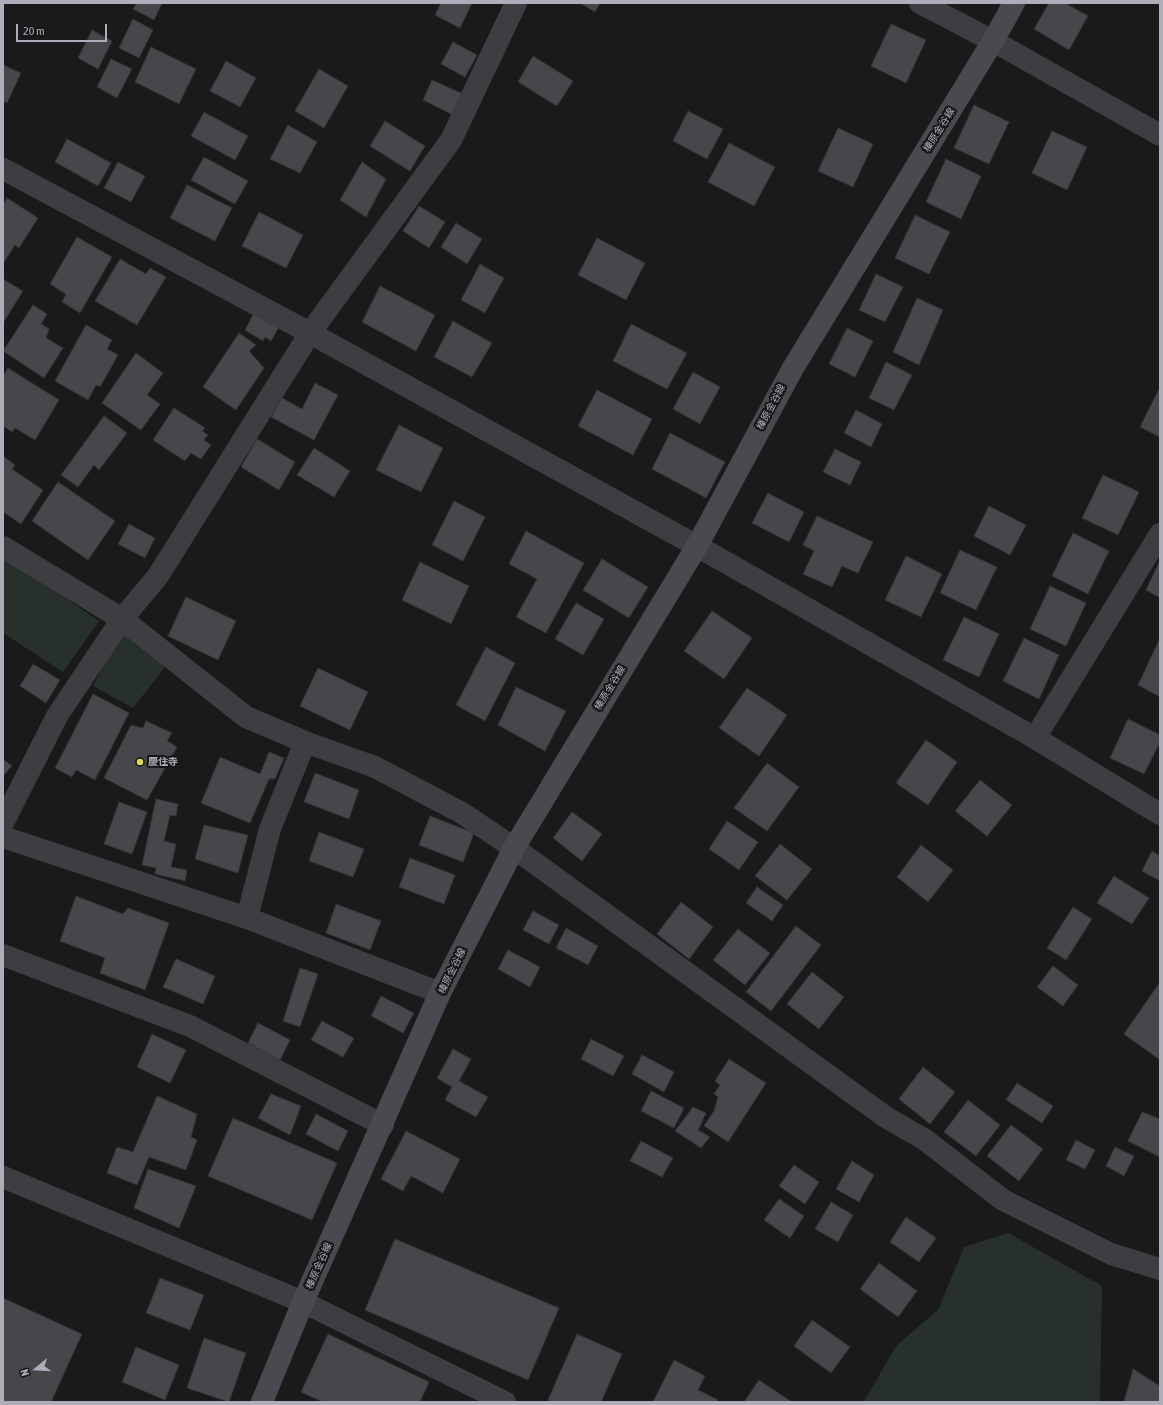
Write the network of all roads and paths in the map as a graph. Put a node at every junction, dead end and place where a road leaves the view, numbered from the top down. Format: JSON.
{"nodes":[{"id":1,"x":516,"y":3,"type":"edge"},
{"id":2,"x":920,"y":3,"type":"edge"},
{"id":3,"x":1014,"y":3,"type":"edge"},
{"id":4,"x":993,"y":41,"type":"junction"},
{"id":5,"x":1160,"y":135,"type":"edge"},
{"id":6,"x":3,"y":169,"type":"edge"},
{"id":7,"x":310,"y":333,"type":"junction"},
{"id":8,"x":1160,"y":534,"type":"edge"},
{"id":9,"x":697,"y":546,"type":"junction"},
{"id":10,"x":3,"y":547,"type":"edge"},
{"id":11,"x":122,"y":619,"type":"junction"},
{"id":12,"x":1035,"y":738,"type":"junction"},
{"id":13,"x":305,"y":742,"type":"junction"},
{"id":14,"x":1160,"y":814,"type":"edge"},
{"id":15,"x":3,"y":823,"type":"edge"},
{"id":16,"x":3,"y":837,"type":"edge"},
{"id":17,"x":514,"y":848,"type":"junction"},
{"id":18,"x":247,"y":918,"type":"junction"},
{"id":19,"x":3,"y":954,"type":"edge"},
{"id":20,"x":440,"y":993,"type":"junction"},
{"id":21,"x":383,"y":1124,"type":"junction"},
{"id":22,"x":3,"y":1176,"type":"edge"},
{"id":23,"x":1160,"y":1269,"type":"edge"},
{"id":24,"x":303,"y":1302,"type":"junction"},
{"id":25,"x":262,"y":1402,"type":"edge"},
{"id":26,"x":505,"y":1402,"type":"edge"}],
"edges":[{"from":1,"to":7,"type":"street"},
{"from":2,"to":4,"type":"street"},
{"from":3,"to":4,"type":"main road","name":"榛原金谷線"},
{"from":4,"to":5,"type":"street"},
{"from":4,"to":9,"type":"main road","name":"榛原金谷線"},
{"from":6,"to":7,"type":"street"},
{"from":7,"to":9,"type":"street"},
{"from":7,"to":11,"type":"street"},
{"from":8,"to":12,"type":"street"},
{"from":9,"to":12,"type":"street"},
{"from":9,"to":17,"type":"main road","name":"榛原金谷線"},
{"from":10,"to":11,"type":"street"},
{"from":11,"to":13,"type":"street"},
{"from":11,"to":15,"type":"street"},
{"from":12,"to":14,"type":"street"},
{"from":13,"to":17,"type":"street"},
{"from":13,"to":18,"type":"street"},
{"from":16,"to":18,"type":"street"},
{"from":17,"to":20,"type":"main road","name":"榛原金谷線"},
{"from":17,"to":23,"type":"street"},
{"from":18,"to":20,"type":"street"},
{"from":19,"to":21,"type":"street"},
{"from":20,"to":21,"type":"main road","name":"榛原金谷線"},
{"from":21,"to":24,"type":"main road","name":"榛原金谷線"},
{"from":22,"to":24,"type":"street"},
{"from":24,"to":25,"type":"main road","name":"榛原金谷線"},
{"from":24,"to":26,"type":"street"}]}
